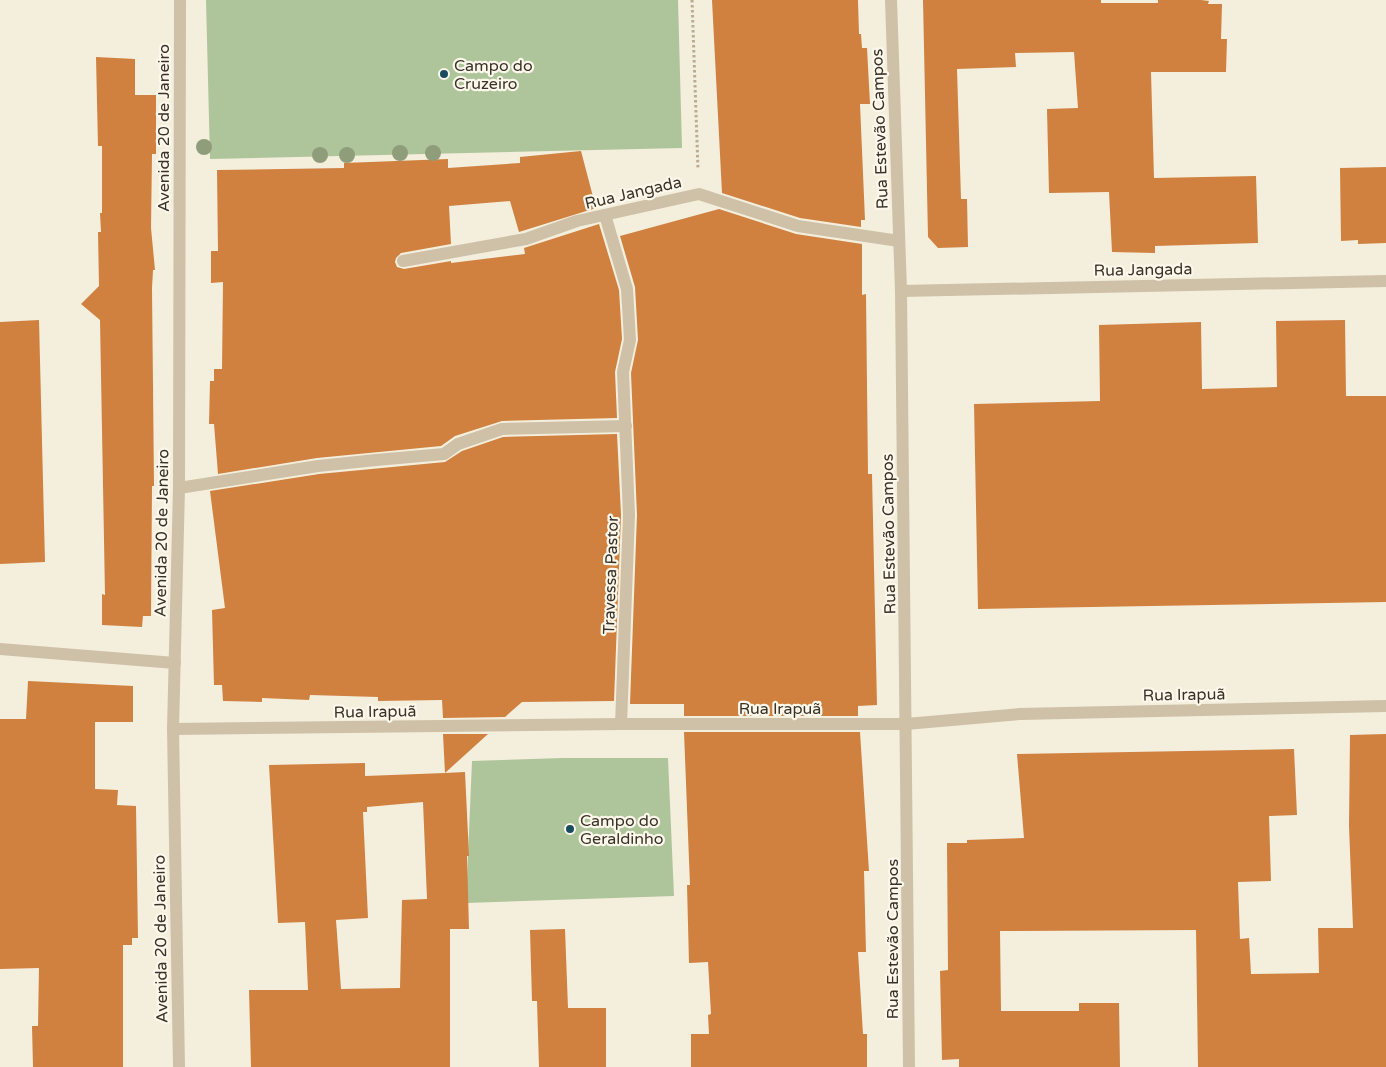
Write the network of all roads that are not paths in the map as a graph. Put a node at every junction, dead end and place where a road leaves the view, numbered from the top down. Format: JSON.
{"nodes":[{"id":1,"x":180,"y":0,"type":"edge"},
{"id":2,"x":891,"y":0,"type":"edge"},
{"id":3,"x":605,"y":215,"type":"junction"},
{"id":4,"x":899,"y":241,"type":"junction"},
{"id":5,"x":403,"y":261,"type":"dead end"},
{"id":6,"x":1386,"y":280,"type":"edge"},
{"id":7,"x":901,"y":291,"type":"junction"},
{"id":8,"x":626,"y":426,"type":"junction"},
{"id":9,"x":179,"y":488,"type":"junction"},
{"id":10,"x":0,"y":649,"type":"edge"},
{"id":11,"x":175,"y":663,"type":"junction"},
{"id":12,"x":1386,"y":706,"type":"edge"},
{"id":13,"x":621,"y":724,"type":"junction"},
{"id":14,"x":906,"y":724,"type":"junction"},
{"id":15,"x":173,"y":729,"type":"junction"},
{"id":16,"x":179,"y":1067,"type":"edge"},
{"id":17,"x":909,"y":1067,"type":"edge"}],
"edges":[{"from":1,"to":9,"type":"street","name":"Avenida 20 de Janeiro"},
{"from":2,"to":4,"type":"street","name":"Rua Estevão Campos"},
{"from":3,"to":4,"type":"street","name":"Rua Jangada"},
{"from":3,"to":5,"type":"street","name":"Rua Jangada"},
{"from":3,"to":8,"type":"street","name":"Travessa Pastor"},
{"from":4,"to":7,"type":"street","name":"Rua Estevão Campos"},
{"from":6,"to":7,"type":"street","name":"Rua Jangada"},
{"from":7,"to":14,"type":"street","name":"Rua Estevão Campos"},
{"from":8,"to":9,"type":"street"},
{"from":8,"to":13,"type":"street","name":"Travessa Pastor"},
{"from":9,"to":11,"type":"street","name":"Avenida 20 de Janeiro"},
{"from":10,"to":11,"type":"street"},
{"from":11,"to":15,"type":"street","name":"Avenida 20 de Janeiro"},
{"from":12,"to":14,"type":"street","name":"Rua Irapuã"},
{"from":13,"to":14,"type":"street","name":"Rua Irapuã"},
{"from":13,"to":15,"type":"street","name":"Rua Irapuã"},
{"from":14,"to":17,"type":"street","name":"Rua Estevão Campos"},
{"from":15,"to":16,"type":"street","name":"Avenida 20 de Janeiro"}]}
